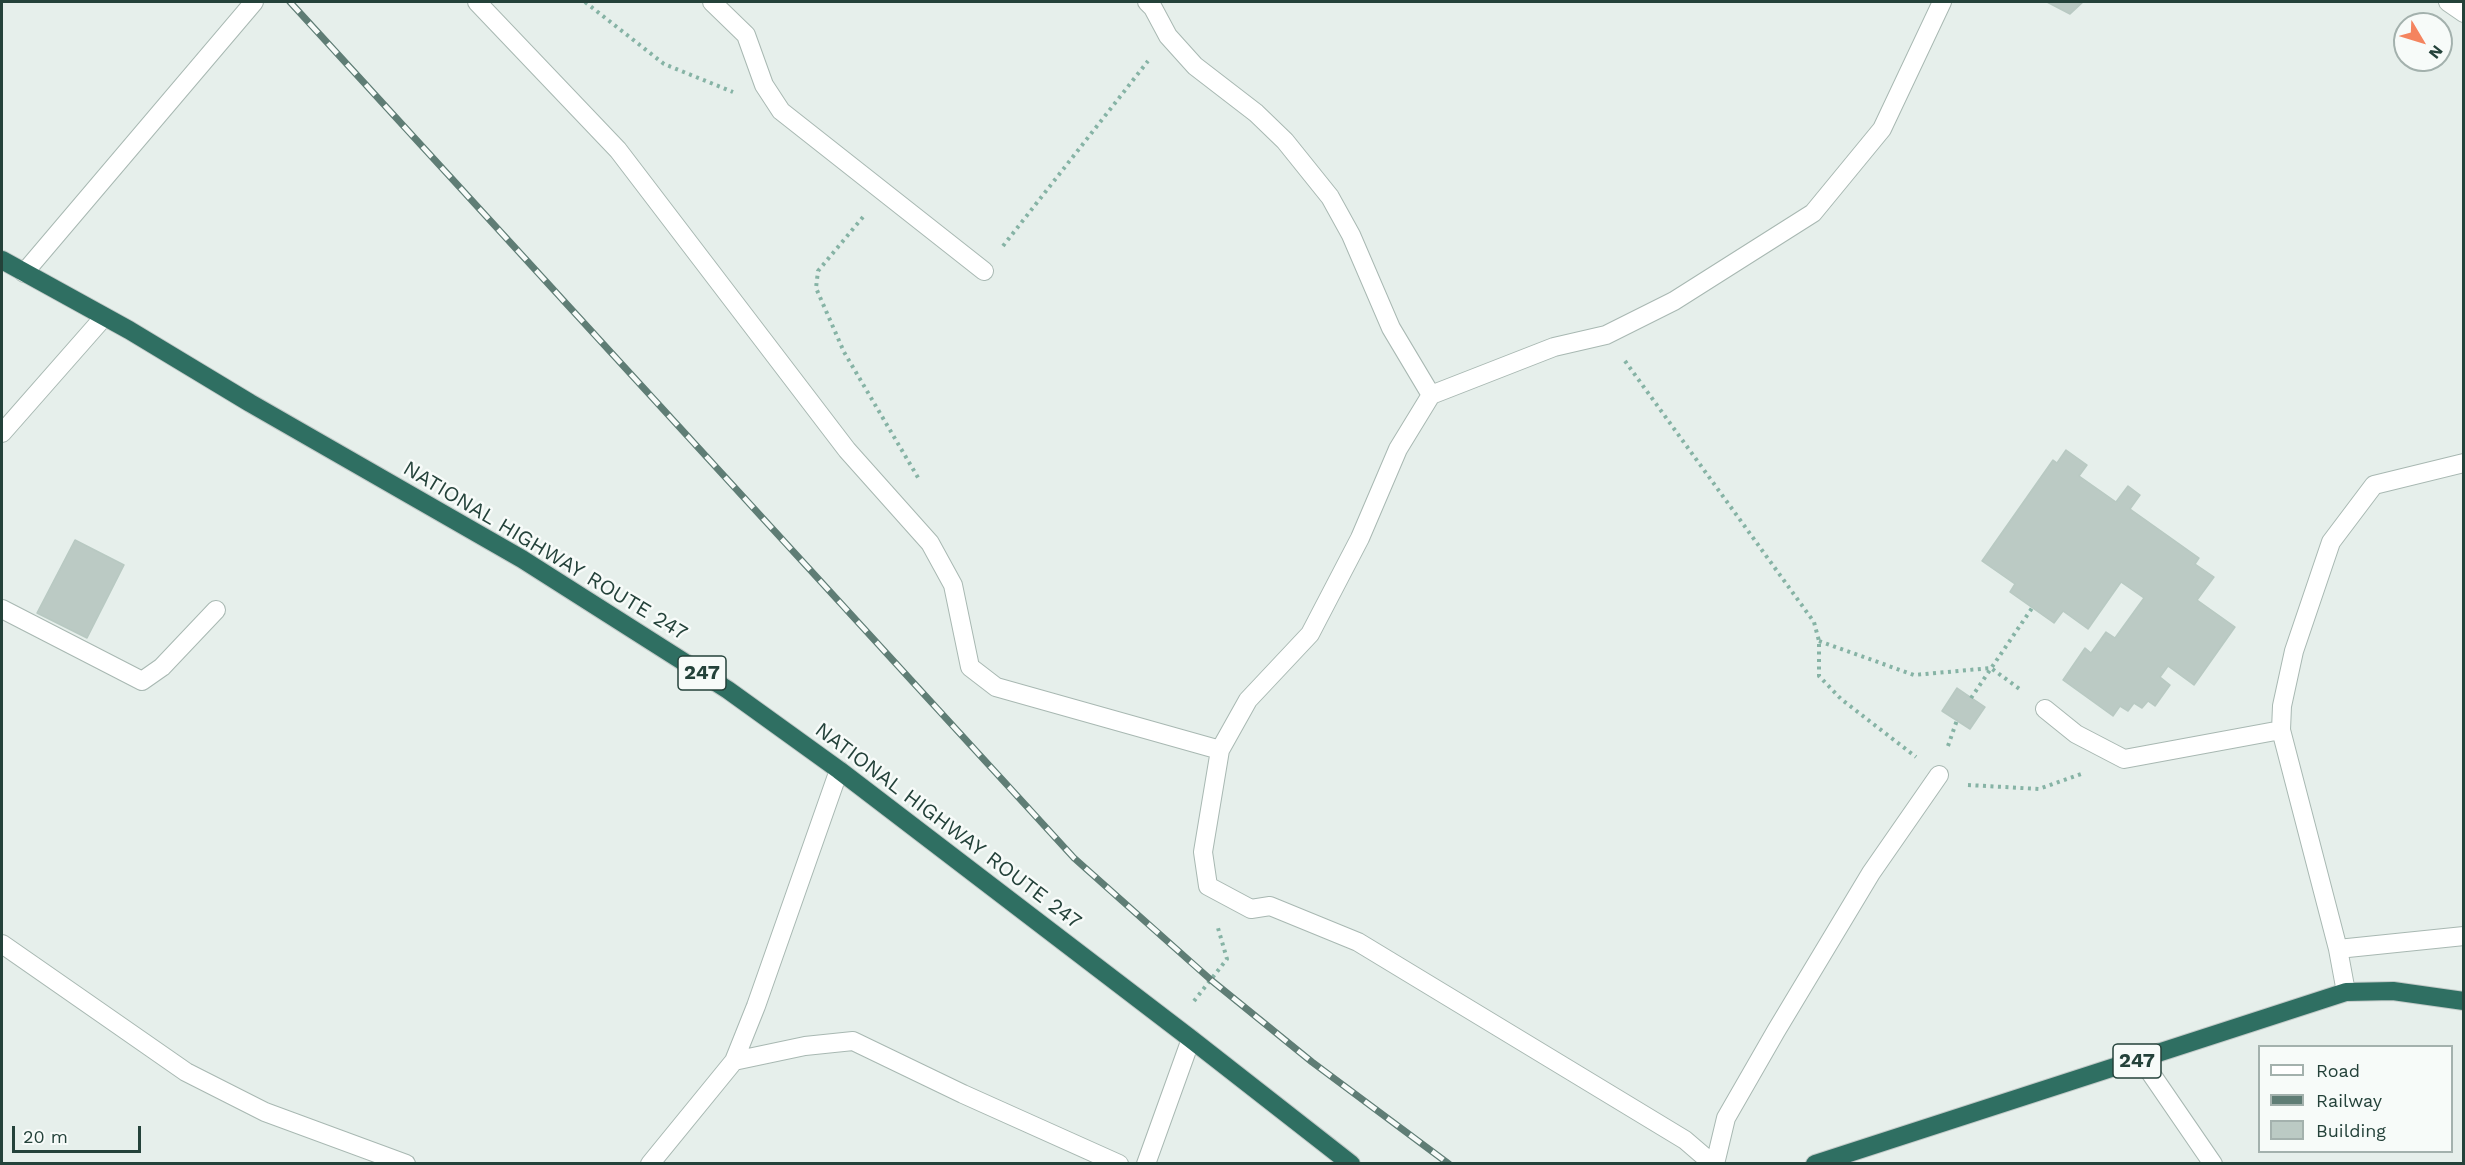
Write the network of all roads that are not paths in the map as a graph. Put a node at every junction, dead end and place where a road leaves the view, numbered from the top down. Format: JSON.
{"nodes":[{"id":1,"x":477,"y":2,"type":"edge"},
{"id":2,"x":711,"y":2,"type":"edge"},
{"id":3,"x":1147,"y":2,"type":"edge"},
{"id":4,"x":1942,"y":2,"type":"edge"},
{"id":5,"x":2448,"y":2,"type":"edge"},
{"id":6,"x":246,"y":5,"type":"edge"},
{"id":7,"x":2463,"y":13,"type":"edge"},
{"id":8,"x":2,"y":260,"type":"edge"},
{"id":9,"x":984,"y":271,"type":"road end"},
{"id":10,"x":24,"y":273,"type":"junction"},
{"id":11,"x":104,"y":316,"type":"junction"},
{"id":12,"x":1431,"y":395,"type":"junction"},
{"id":13,"x":2,"y":433,"type":"edge"},
{"id":14,"x":2463,"y":463,"type":"edge"},
{"id":15,"x":2,"y":609,"type":"edge"},
{"id":16,"x":216,"y":610,"type":"dead end"},
{"id":17,"x":2045,"y":709,"type":"road end"},
{"id":18,"x":2281,"y":730,"type":"junction"},
{"id":19,"x":1220,"y":750,"type":"junction"},
{"id":20,"x":838,"y":770,"type":"junction"},
{"id":21,"x":1939,"y":775,"type":"road end"},
{"id":22,"x":2463,"y":936,"type":"edge"},
{"id":23,"x":2,"y":945,"type":"edge"},
{"id":24,"x":2338,"y":949,"type":"junction"},
{"id":25,"x":2346,"y":992,"type":"junction"},
{"id":26,"x":2463,"y":1000,"type":"edge"},
{"id":27,"x":1191,"y":1039,"type":"junction"},
{"id":28,"x":2141,"y":1059,"type":"junction"},
{"id":29,"x":734,"y":1061,"type":"junction"},
{"id":30,"x":403,"y":1163,"type":"edge"},
{"id":31,"x":650,"y":1164,"type":"edge"},
{"id":32,"x":1119,"y":1164,"type":"edge"},
{"id":33,"x":1146,"y":1164,"type":"edge"},
{"id":34,"x":1351,"y":1164,"type":"edge"},
{"id":35,"x":1714,"y":1164,"type":"edge"},
{"id":36,"x":1815,"y":1164,"type":"edge"},
{"id":37,"x":2213,"y":1164,"type":"edge"}],
"edges":[{"from":1,"to":19,"type":"street"},
{"from":2,"to":9,"type":"street"},
{"from":3,"to":12,"type":"street"},
{"from":4,"to":12,"type":"street"},
{"from":5,"to":7,"type":"street"},
{"from":6,"to":10,"type":"street"},
{"from":8,"to":10,"type":"highway","name":"NATIONAL HIGHWAY ROUTE 247","number":"247"},
{"from":10,"to":11,"type":"highway","name":"NATIONAL HIGHWAY ROUTE 247","number":"247"},
{"from":11,"to":13,"type":"street"},
{"from":11,"to":20,"type":"highway","name":"NATIONAL HIGHWAY ROUTE 247","number":"247"},
{"from":12,"to":19,"type":"street"},
{"from":14,"to":18,"type":"street"},
{"from":15,"to":16,"type":"street"},
{"from":17,"to":18,"type":"street"},
{"from":18,"to":24,"type":"street"},
{"from":19,"to":35,"type":"street"},
{"from":20,"to":27,"type":"highway","name":"NATIONAL HIGHWAY ROUTE 247","number":"247"},
{"from":20,"to":29,"type":"street"},
{"from":21,"to":35,"type":"street"},
{"from":22,"to":24,"type":"street"},
{"from":23,"to":30,"type":"street"},
{"from":24,"to":25,"type":"street"},
{"from":25,"to":26,"type":"highway","number":"247"},
{"from":25,"to":28,"type":"highway","number":"247"},
{"from":27,"to":33,"type":"street"},
{"from":27,"to":34,"type":"highway","name":"NATIONAL HIGHWAY ROUTE 247","number":"247"},
{"from":28,"to":36,"type":"highway","number":"247"},
{"from":28,"to":37,"type":"street"},
{"from":29,"to":31,"type":"street"},
{"from":29,"to":32,"type":"street"}]}
